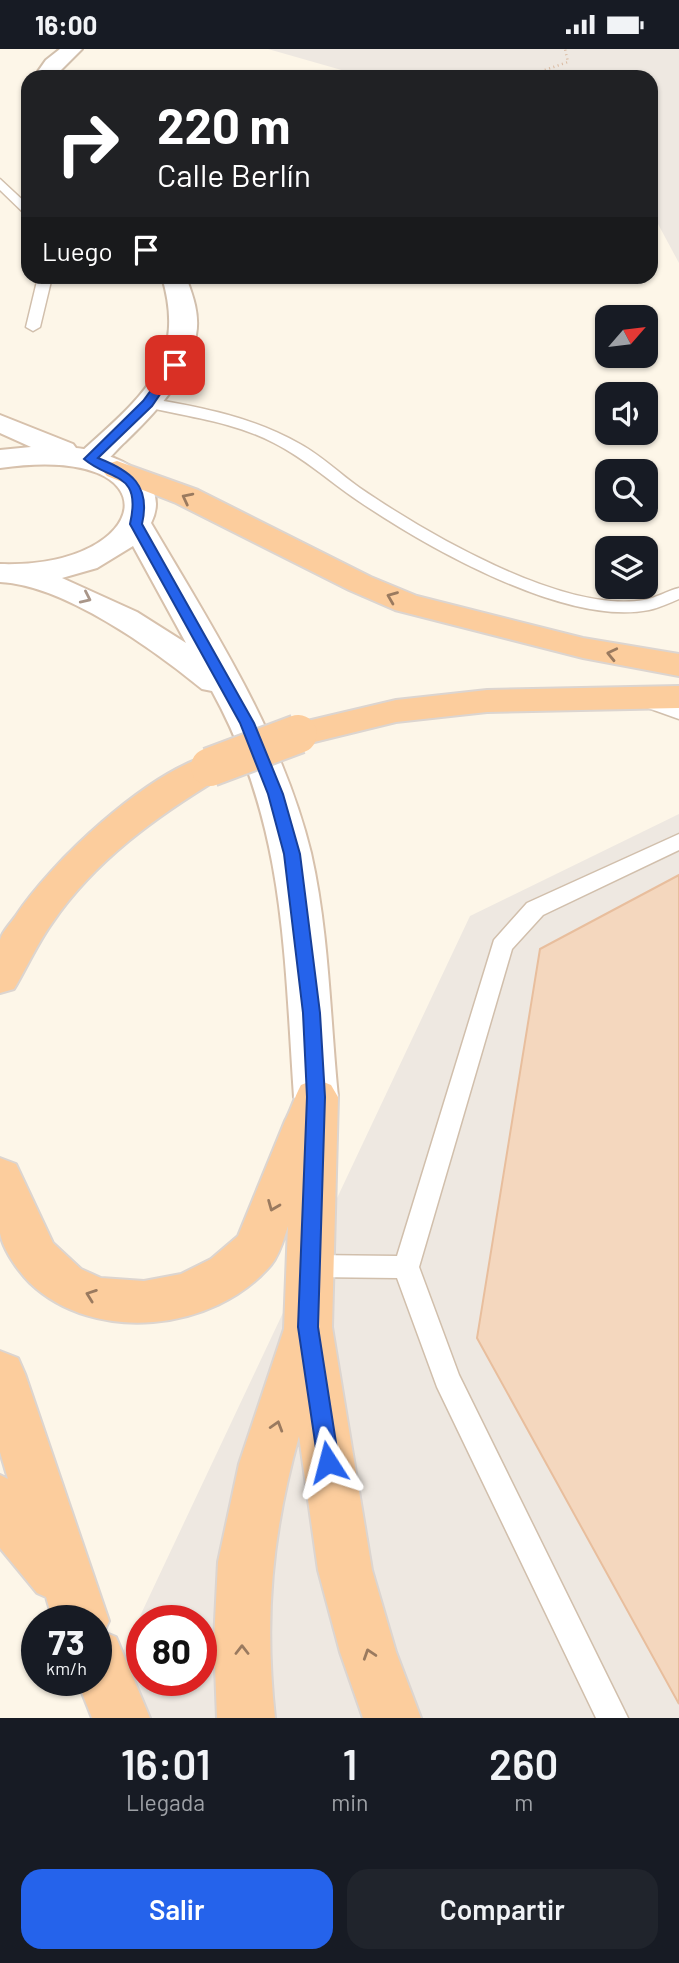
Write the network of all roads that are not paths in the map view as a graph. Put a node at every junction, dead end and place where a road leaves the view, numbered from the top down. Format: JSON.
{"nodes":[{"id":1,"x":72,"y":49,"type":"edge"},
{"id":2,"x":49,"y":70,"type":"edge"},
{"id":3,"x":0,"y":183,"type":"edge"},
{"id":4,"x":21,"y":206,"type":"edge"},
{"id":5,"x":43,"y":284,"type":"edge"},
{"id":6,"x":177,"y":284,"type":"edge"},
{"id":7,"x":33,"y":327,"type":"dead end"},
{"id":8,"x":148,"y":403,"type":"junction"},
{"id":9,"x":0,"y":423,"type":"edge"},
{"id":10,"x":0,"y":459,"type":"edge"},
{"id":11,"x":94,"y":461,"type":"junction"},
{"id":12,"x":136,"y":524,"type":"junction"},
{"id":13,"x":11,"y":573,"type":"edge"},
{"id":14,"x":679,"y":593,"type":"edge"},
{"id":15,"x":679,"y":665,"type":"edge"},
{"id":16,"x":228,"y":692,"type":"junction"},
{"id":17,"x":679,"y":697,"type":"edge"},
{"id":18,"x":639,"y":698,"type":"junction"},
{"id":19,"x":679,"y":713,"type":"edge"},
{"id":20,"x":679,"y":841,"type":"edge"},
{"id":21,"x":0,"y":978,"type":"edge"},
{"id":22,"x":316,"y":1097,"type":"junction"},
{"id":23,"x":0,"y":1177,"type":"edge"},
{"id":24,"x":312,"y":1266,"type":"junction"},
{"id":25,"x":406,"y":1267,"type":"junction"},
{"id":26,"x":308,"y":1327,"type":"junction"},
{"id":27,"x":0,"y":1374,"type":"edge"},
{"id":28,"x":0,"y":1501,"type":"edge"},
{"id":29,"x":75,"y":1605,"type":"edge"},
{"id":30,"x":112,"y":1696,"type":"edge"},
{"id":31,"x":121,"y":1718,"type":"edge"},
{"id":32,"x":246,"y":1718,"type":"edge"},
{"id":33,"x":392,"y":1718,"type":"edge"},
{"id":34,"x":612,"y":1718,"type":"edge"}],
"edges":[{"from":1,"to":2,"type":"main road"},
{"from":3,"to":4,"type":"lane"},
{"from":5,"to":7,"type":"lane"},
{"from":6,"to":8,"type":"main road"},
{"from":8,"to":11,"type":"main road"},
{"from":8,"to":14,"type":"lane"},
{"from":9,"to":11,"type":"main road"},
{"from":10,"to":11,"type":"main road"},
{"from":11,"to":12,"type":"main road"},
{"from":15,"to":11,"type":"highway","one_way":true},
{"from":12,"to":13,"type":"main road"},
{"from":12,"to":16,"type":"main road"},
{"from":13,"to":16,"type":"main road","one_way":true},
{"from":16,"to":22,"type":"main road"},
{"from":17,"to":18,"type":"highway"},
{"from":18,"to":19,"type":"lane"},
{"from":18,"to":21,"type":"highway","bridge":true},
{"from":20,"to":25,"type":"lane"},
{"from":22,"to":23,"type":"highway","one_way":true},
{"from":22,"to":24,"type":"highway"},
{"from":24,"to":25,"type":"lane"},
{"from":24,"to":26,"type":"highway"},
{"from":25,"to":34,"type":"lane"},
{"from":32,"to":26,"type":"highway","one_way":true},
{"from":33,"to":26,"type":"highway","one_way":true},
{"from":27,"to":29,"type":"highway"},
{"from":28,"to":29,"type":"highway"},
{"from":30,"to":31,"type":"highway"}]}
